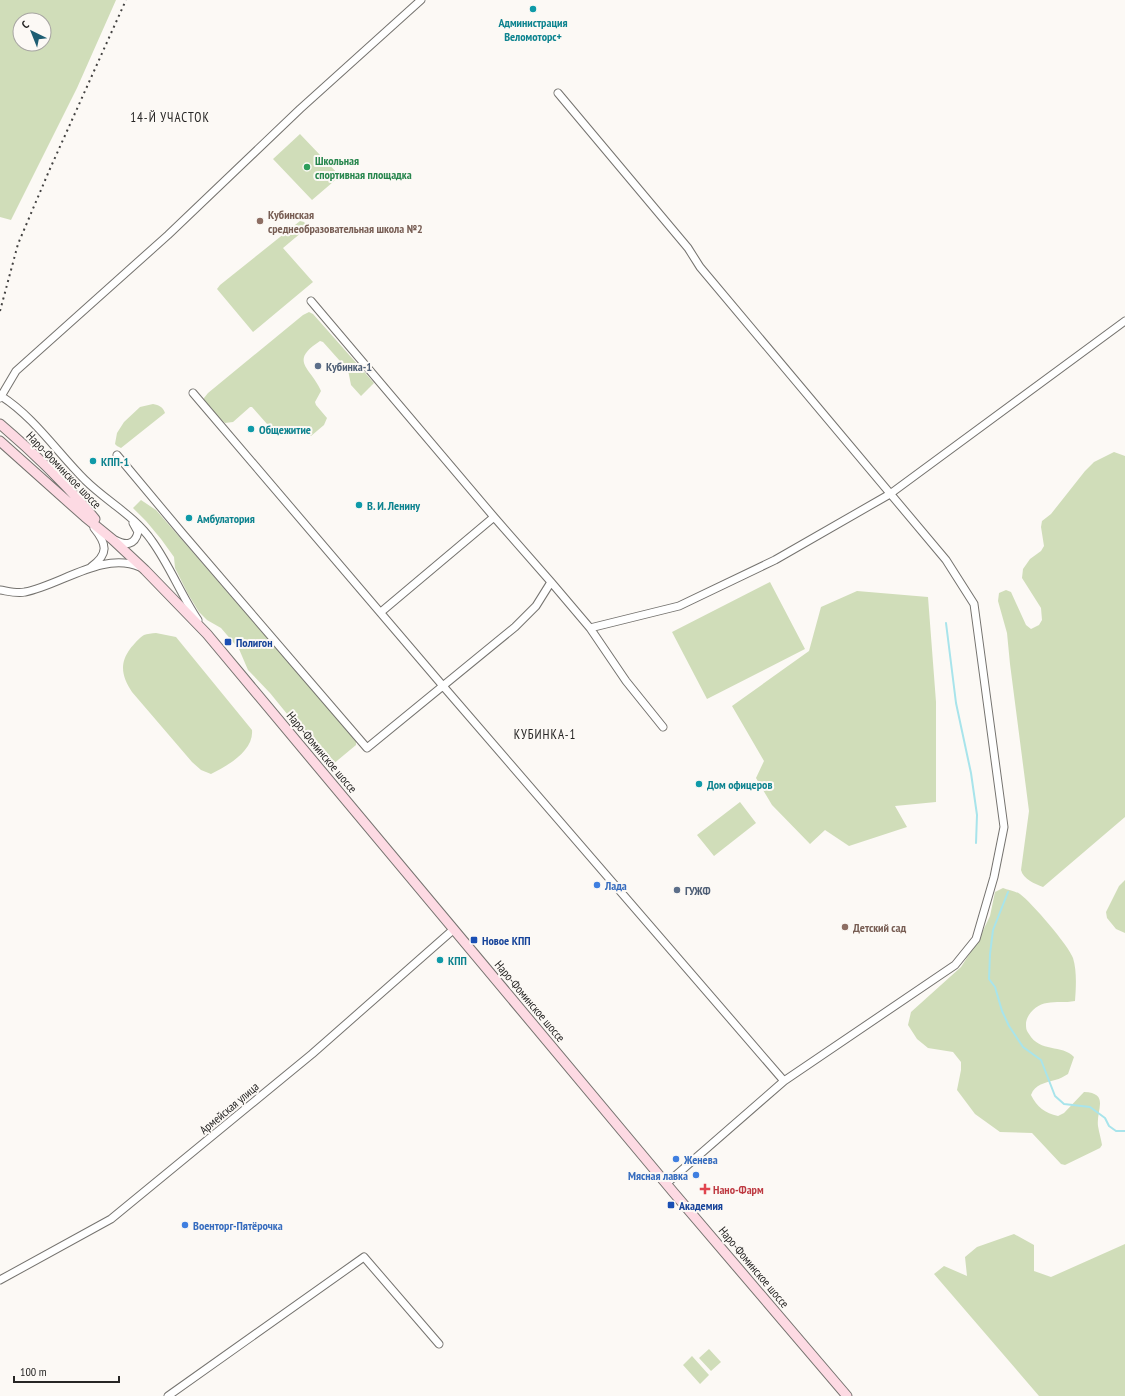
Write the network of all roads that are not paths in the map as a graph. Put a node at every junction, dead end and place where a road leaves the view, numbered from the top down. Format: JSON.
{"nodes":[{"id":1,"x":421,"y":0,"type":"edge"},
{"id":2,"x":558,"y":93,"type":"dead end"},
{"id":3,"x":311,"y":301,"type":"dead end"},
{"id":4,"x":1125,"y":321,"type":"edge"},
{"id":5,"x":194,"y":393,"type":"dead end"},
{"id":6,"x":1,"y":397,"type":"edge"},
{"id":7,"x":0,"y":424,"type":"edge"},
{"id":8,"x":0,"y":441,"type":"edge"},
{"id":9,"x":117,"y":455,"type":"dead end"},
{"id":10,"x":890,"y":494,"type":"junction"},
{"id":11,"x":128,"y":516,"type":"junction"},
{"id":12,"x":85,"y":517,"type":"junction"},
{"id":13,"x":494,"y":517,"type":"junction"},
{"id":14,"x":111,"y":537,"type":"junction"},
{"id":15,"x":87,"y":569,"type":"junction"},
{"id":16,"x":145,"y":570,"type":"junction"},
{"id":17,"x":552,"y":582,"type":"junction"},
{"id":18,"x":0,"y":590,"type":"edge"},
{"id":19,"x":381,"y":612,"type":"junction"},
{"id":20,"x":590,"y":628,"type":"junction"},
{"id":21,"x":207,"y":634,"type":"junction"},
{"id":22,"x":442,"y":686,"type":"junction"},
{"id":23,"x":663,"y":727,"type":"dead end"},
{"id":24,"x":454,"y":929,"type":"junction"},
{"id":25,"x":784,"y":1081,"type":"junction"},
{"id":26,"x":667,"y":1183,"type":"junction"},
{"id":27,"x":0,"y":1280,"type":"edge"},
{"id":28,"x":438,"y":1344,"type":"dead end"},
{"id":29,"x":168,"y":1396,"type":"edge"},
{"id":30,"x":847,"y":1396,"type":"edge"}],
"edges":[{"from":1,"to":6,"type":"street"},
{"from":2,"to":10,"type":"street"},
{"from":3,"to":13,"type":"street"},
{"from":4,"to":10,"type":"street"},
{"from":5,"to":19,"type":"street"},
{"from":6,"to":11,"type":"street"},
{"from":7,"to":14,"type":"main road","name":"Наро-Фоминское шоссе"},
{"from":8,"to":12,"type":"main road","name":"Наро-Фоминское шоссе"},
{"from":9,"to":22,"type":"street"},
{"from":10,"to":20,"type":"street"},
{"from":10,"to":25,"type":"street"},
{"from":11,"to":14,"type":"street"},
{"from":11,"to":21,"type":"street"},
{"from":12,"to":14,"type":"main road","name":"Наро-Фоминское шоссе"},
{"from":12,"to":15,"type":"street"},
{"from":13,"to":17,"type":"street"},
{"from":13,"to":19,"type":"street"},
{"from":14,"to":16,"type":"main road","name":"Наро-Фоминское шоссе"},
{"from":15,"to":16,"type":"street"},
{"from":15,"to":18,"type":"street"},
{"from":16,"to":21,"type":"main road","name":"Наро-Фоминское шоссе"},
{"from":17,"to":20,"type":"street"},
{"from":17,"to":22,"type":"street"},
{"from":19,"to":22,"type":"street"},
{"from":20,"to":23,"type":"street"},
{"from":21,"to":24,"type":"main road","name":"Наро-Фоминское шоссе"},
{"from":22,"to":25,"type":"street"},
{"from":24,"to":26,"type":"main road","name":"Наро-Фоминское шоссе"},
{"from":24,"to":27,"type":"street","name":"Армейская улица"},
{"from":25,"to":26,"type":"street"},
{"from":26,"to":30,"type":"main road","name":"Наро-Фоминское шоссе"},
{"from":28,"to":29,"type":"street"}]}
